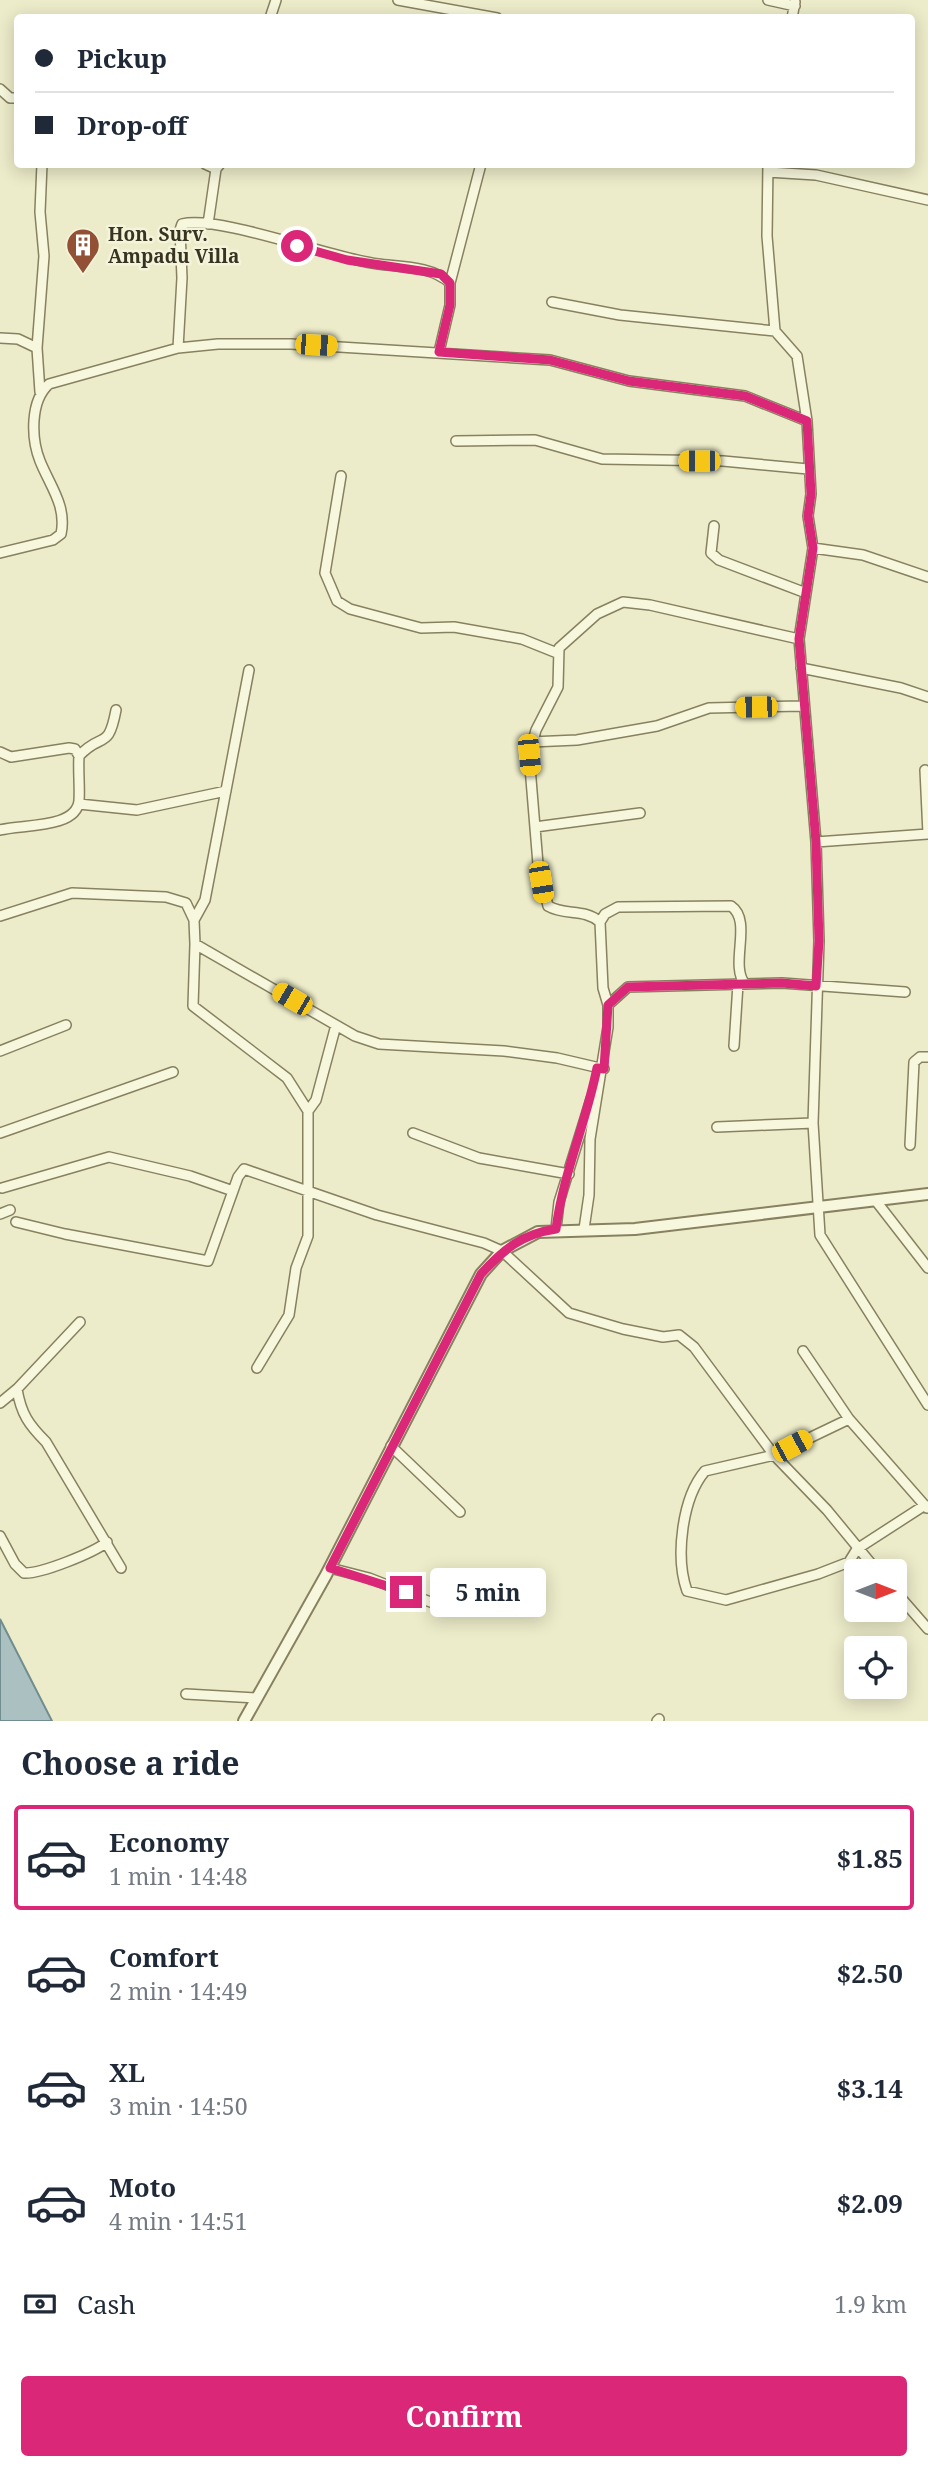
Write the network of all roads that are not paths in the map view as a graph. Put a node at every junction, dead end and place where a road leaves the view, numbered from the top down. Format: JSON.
{"nodes":[{"id":1,"x":398,"y":0,"type":"edge"},
{"id":2,"x":768,"y":0,"type":"edge"},
{"id":3,"x":431,"y":3,"type":"edge"},
{"id":4,"x":795,"y":3,"type":"edge"},
{"id":5,"x":479,"y":14,"type":"edge"},
{"id":6,"x":42,"y":168,"type":"edge"},
{"id":7,"x":218,"y":168,"type":"edge"},
{"id":8,"x":480,"y":168,"type":"edge"},
{"id":9,"x":768,"y":168,"type":"edge"},
{"id":10,"x":928,"y":200,"type":"edge"},
{"id":11,"x":208,"y":224,"type":"junction"},
{"id":12,"x":450,"y":283,"type":"junction"},
{"id":13,"x":552,"y":302,"type":"dead end"},
{"id":14,"x":775,"y":331,"type":"junction"},
{"id":15,"x":0,"y":338,"type":"edge"},
{"id":16,"x":37,"y":348,"type":"junction"},
{"id":17,"x":178,"y":348,"type":"junction"},
{"id":18,"x":439,"y":352,"type":"junction"},
{"id":19,"x":40,"y":392,"type":"junction"},
{"id":20,"x":807,"y":421,"type":"junction"},
{"id":21,"x":456,"y":441,"type":"dead end"},
{"id":22,"x":808,"y":469,"type":"junction"},
{"id":23,"x":341,"y":476,"type":"dead end"},
{"id":24,"x":714,"y":526,"type":"dead end"},
{"id":25,"x":813,"y":548,"type":"junction"},
{"id":26,"x":0,"y":553,"type":"edge"},
{"id":27,"x":928,"y":577,"type":"edge"},
{"id":28,"x":806,"y":593,"type":"junction"},
{"id":29,"x":799,"y":639,"type":"junction"},
{"id":30,"x":557,"y":653,"type":"junction"},
{"id":31,"x":801,"y":668,"type":"junction"},
{"id":32,"x":249,"y":670,"type":"dead end"},
{"id":33,"x":928,"y":697,"type":"edge"},
{"id":34,"x":803,"y":706,"type":"junction"},
{"id":35,"x":116,"y":710,"type":"dead end"},
{"id":36,"x":531,"y":742,"type":"junction"},
{"id":37,"x":0,"y":752,"type":"edge"},
{"id":38,"x":79,"y":756,"type":"junction"},
{"id":39,"x":925,"y":770,"type":"dead end"},
{"id":40,"x":226,"y":791,"type":"junction"},
{"id":41,"x":79,"y":804,"type":"junction"},
{"id":42,"x":640,"y":813,"type":"dead end"},
{"id":43,"x":536,"y":827,"type":"junction"},
{"id":44,"x":0,"y":830,"type":"edge"},
{"id":45,"x":928,"y":834,"type":"edge"},
{"id":46,"x":816,"y":842,"type":"junction"},
{"id":47,"x":0,"y":916,"type":"edge"},
{"id":48,"x":194,"y":920,"type":"junction"},
{"id":49,"x":600,"y":922,"type":"junction"},
{"id":50,"x":195,"y":944,"type":"junction"},
{"id":51,"x":742,"y":984,"type":"junction"},
{"id":52,"x":816,"y":986,"type":"junction"},
{"id":53,"x":905,"y":992,"type":"dead end"},
{"id":54,"x":608,"y":1005,"type":"junction"},
{"id":55,"x":66,"y":1025,"type":"dead end"},
{"id":56,"x":336,"y":1025,"type":"junction"},
{"id":57,"x":734,"y":1045,"type":"dead end"},
{"id":58,"x":0,"y":1051,"type":"edge"},
{"id":59,"x":928,"y":1058,"type":"edge"},
{"id":60,"x":600,"y":1069,"type":"junction"},
{"id":61,"x":173,"y":1072,"type":"dead end"},
{"id":62,"x":308,"y":1111,"type":"junction"},
{"id":63,"x":813,"y":1123,"type":"junction"},
{"id":64,"x":717,"y":1127,"type":"dead end"},
{"id":65,"x":0,"y":1133,"type":"edge"},
{"id":66,"x":413,"y":1133,"type":"dead end"},
{"id":67,"x":909,"y":1145,"type":"dead end"},
{"id":68,"x":569,"y":1174,"type":"junction"},
{"id":69,"x":2,"y":1188,"type":"dead end"},
{"id":70,"x":306,"y":1190,"type":"junction"},
{"id":71,"x":233,"y":1191,"type":"junction"},
{"id":72,"x":928,"y":1194,"type":"edge"},
{"id":73,"x":876,"y":1201,"type":"junction"},
{"id":74,"x":816,"y":1208,"type":"junction"},
{"id":75,"x":16,"y":1222,"type":"dead end"},
{"id":76,"x":556,"y":1229,"type":"junction"},
{"id":77,"x":584,"y":1229,"type":"junction"},
{"id":78,"x":502,"y":1251,"type":"junction"},
{"id":79,"x":928,"y":1268,"type":"edge"},
{"id":80,"x":80,"y":1322,"type":"dead end"},
{"id":81,"x":803,"y":1351,"type":"dead end"},
{"id":82,"x":257,"y":1368,"type":"dead end"},
{"id":83,"x":17,"y":1389,"type":"junction"},
{"id":84,"x":0,"y":1403,"type":"edge"},
{"id":85,"x":928,"y":1405,"type":"edge"},
{"id":86,"x":849,"y":1419,"type":"junction"},
{"id":87,"x":391,"y":1446,"type":"junction"},
{"id":88,"x":774,"y":1455,"type":"junction"},
{"id":89,"x":926,"y":1507,"type":"edge"},
{"id":90,"x":460,"y":1512,"type":"dead end"},
{"id":91,"x":0,"y":1536,"type":"edge"},
{"id":92,"x":107,"y":1542,"type":"junction"},
{"id":93,"x":857,"y":1549,"type":"junction"},
{"id":94,"x":866,"y":1559,"type":"edge"},
{"id":95,"x":121,"y":1568,"type":"dead end"},
{"id":96,"x":330,"y":1568,"type":"junction"},
{"id":97,"x":433,"y":1603,"type":"dead end"},
{"id":98,"x":907,"y":1605,"type":"edge"},
{"id":99,"x":928,"y":1629,"type":"edge"},
{"id":100,"x":186,"y":1694,"type":"dead end"},
{"id":101,"x":256,"y":1698,"type":"junction"},
{"id":102,"x":244,"y":1721,"type":"edge"}],
"edges":[{"from":1,"to":3,"type":"street"},
{"from":2,"to":4,"type":"street"},
{"from":3,"to":5,"type":"street"},
{"from":6,"to":16,"type":"street"},
{"from":7,"to":11,"type":"street"},
{"from":8,"to":12,"type":"street"},
{"from":9,"to":10,"type":"street"},
{"from":9,"to":14,"type":"street"},
{"from":11,"to":12,"type":"street"},
{"from":11,"to":17,"type":"street"},
{"from":12,"to":18,"type":"street"},
{"from":13,"to":14,"type":"street"},
{"from":14,"to":20,"type":"street"},
{"from":15,"to":16,"type":"street"},
{"from":16,"to":19,"type":"street"},
{"from":17,"to":18,"type":"street"},
{"from":17,"to":19,"type":"street"},
{"from":18,"to":20,"type":"street"},
{"from":19,"to":26,"type":"street"},
{"from":20,"to":22,"type":"street"},
{"from":21,"to":22,"type":"street"},
{"from":22,"to":25,"type":"street"},
{"from":23,"to":30,"type":"street"},
{"from":24,"to":28,"type":"street"},
{"from":25,"to":27,"type":"street"},
{"from":25,"to":28,"type":"street"},
{"from":28,"to":29,"type":"street"},
{"from":29,"to":30,"type":"street"},
{"from":29,"to":31,"type":"street"},
{"from":30,"to":36,"type":"street"},
{"from":31,"to":33,"type":"street"},
{"from":31,"to":34,"type":"street"},
{"from":32,"to":40,"type":"street"},
{"from":34,"to":36,"type":"street"},
{"from":34,"to":46,"type":"street"},
{"from":35,"to":38,"type":"street"},
{"from":36,"to":43,"type":"street"},
{"from":37,"to":38,"type":"street"},
{"from":38,"to":41,"type":"street"},
{"from":39,"to":45,"type":"street"},
{"from":40,"to":41,"type":"street"},
{"from":40,"to":48,"type":"street"},
{"from":41,"to":44,"type":"street"},
{"from":42,"to":43,"type":"street"},
{"from":43,"to":49,"type":"street"},
{"from":45,"to":46,"type":"street"},
{"from":46,"to":52,"type":"street"},
{"from":47,"to":48,"type":"street"},
{"from":48,"to":50,"type":"street"},
{"from":49,"to":51,"type":"street"},
{"from":49,"to":54,"type":"street"},
{"from":50,"to":56,"type":"street"},
{"from":50,"to":62,"type":"street"},
{"from":51,"to":52,"type":"street"},
{"from":51,"to":54,"type":"street"},
{"from":51,"to":57,"type":"street"},
{"from":52,"to":53,"type":"street"},
{"from":52,"to":63,"type":"street"},
{"from":54,"to":60,"type":"street"},
{"from":55,"to":58,"type":"street"},
{"from":56,"to":60,"type":"street"},
{"from":56,"to":62,"type":"street"},
{"from":59,"to":67,"type":"street"},
{"from":60,"to":68,"type":"street"},
{"from":60,"to":77,"type":"street"},
{"from":61,"to":65,"type":"street"},
{"from":62,"to":70,"type":"street"},
{"from":63,"to":64,"type":"street"},
{"from":63,"to":74,"type":"street"},
{"from":66,"to":68,"type":"street"},
{"from":68,"to":76,"type":"street"},
{"from":69,"to":71,"type":"street"},
{"from":70,"to":71,"type":"street"},
{"from":70,"to":78,"type":"street"},
{"from":70,"to":82,"type":"street"},
{"from":71,"to":75,"type":"street"},
{"from":72,"to":73,"type":"street"},
{"from":73,"to":74,"type":"street"},
{"from":73,"to":79,"type":"street"},
{"from":74,"to":77,"type":"street"},
{"from":74,"to":85,"type":"street"},
{"from":76,"to":77,"type":"street"},
{"from":76,"to":78,"type":"street"},
{"from":78,"to":87,"type":"street"},
{"from":78,"to":88,"type":"street"},
{"from":80,"to":83,"type":"street"},
{"from":81,"to":86,"type":"street"},
{"from":83,"to":84,"type":"street"},
{"from":83,"to":92,"type":"street"},
{"from":86,"to":88,"type":"street"},
{"from":86,"to":89,"type":"street"},
{"from":87,"to":90,"type":"street"},
{"from":87,"to":96,"type":"street"},
{"from":88,"to":93,"type":"street"},
{"from":88,"to":93,"type":"street"},
{"from":89,"to":93,"type":"street"},
{"from":91,"to":92,"type":"street"},
{"from":92,"to":95,"type":"street"},
{"from":93,"to":94,"type":"street"},
{"from":96,"to":97,"type":"street"},
{"from":96,"to":101,"type":"street"},
{"from":98,"to":99,"type":"street"},
{"from":100,"to":101,"type":"street"},
{"from":101,"to":102,"type":"street"}]}
